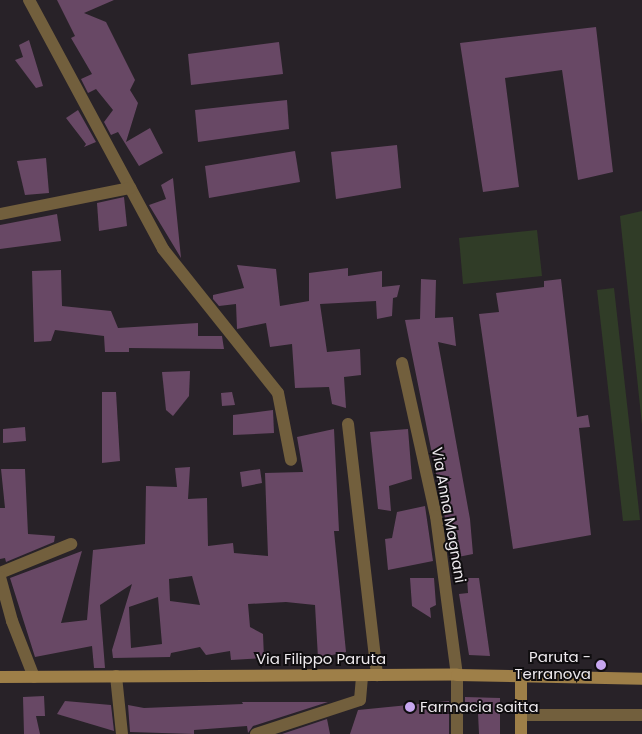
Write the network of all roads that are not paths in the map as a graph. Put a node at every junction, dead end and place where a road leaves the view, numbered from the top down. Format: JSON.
{"nodes":[{"id":1,"x":30,"y":0,"type":"edge"},
{"id":2,"x":130,"y":188,"type":"junction"},
{"id":3,"x":0,"y":214,"type":"edge"},
{"id":4,"x":402,"y":362,"type":"dead end"},
{"id":5,"x":348,"y":424,"type":"dead end"},
{"id":6,"x":290,"y":460,"type":"dead end"},
{"id":7,"x":71,"y":544,"type":"dead end"},
{"id":8,"x":0,"y":575,"type":"edge"},
{"id":9,"x":362,"y":675,"type":"junction"},
{"id":10,"x":377,"y":675,"type":"junction"},
{"id":11,"x":457,"y":675,"type":"junction"},
{"id":12,"x":116,"y":676,"type":"junction"},
{"id":13,"x":0,"y":677,"type":"edge"},
{"id":14,"x":34,"y":677,"type":"junction"},
{"id":15,"x":521,"y":677,"type":"junction"},
{"id":16,"x":642,"y":679,"type":"edge"},
{"id":17,"x":521,"y":715,"type":"junction"},
{"id":18,"x":642,"y":715,"type":"edge"},
{"id":19,"x":122,"y":734,"type":"edge"},
{"id":20,"x":256,"y":734,"type":"edge"},
{"id":21,"x":457,"y":734,"type":"edge"},
{"id":22,"x":521,"y":734,"type":"edge"}],
"edges":[{"from":1,"to":2,"type":"street"},
{"from":2,"to":3,"type":"street"},
{"from":2,"to":6,"type":"street"},
{"from":4,"to":11,"type":"street","name":"Via Anna Magnani"},
{"from":5,"to":10,"type":"street"},
{"from":7,"to":8,"type":"street"},
{"from":8,"to":14,"type":"street"},
{"from":9,"to":10,"type":"street","name":"Via Filippo Paruta"},
{"from":9,"to":12,"type":"street","name":"Via Filippo Paruta"},
{"from":9,"to":20,"type":"street"},
{"from":10,"to":11,"type":"street","name":"Via Filippo Paruta"},
{"from":11,"to":15,"type":"street","name":"Via Filippo Paruta"},
{"from":11,"to":21,"type":"street","name":"Via Anna Magnani"},
{"from":12,"to":14,"type":"street","name":"Via Filippo Paruta"},
{"from":12,"to":19,"type":"street"},
{"from":13,"to":14,"type":"street","name":"Via Filippo Paruta"},
{"from":15,"to":16,"type":"street","name":"Via Filippo Paruta"},
{"from":15,"to":17,"type":"street"},
{"from":17,"to":18,"type":"street"},
{"from":17,"to":22,"type":"street"}]}
